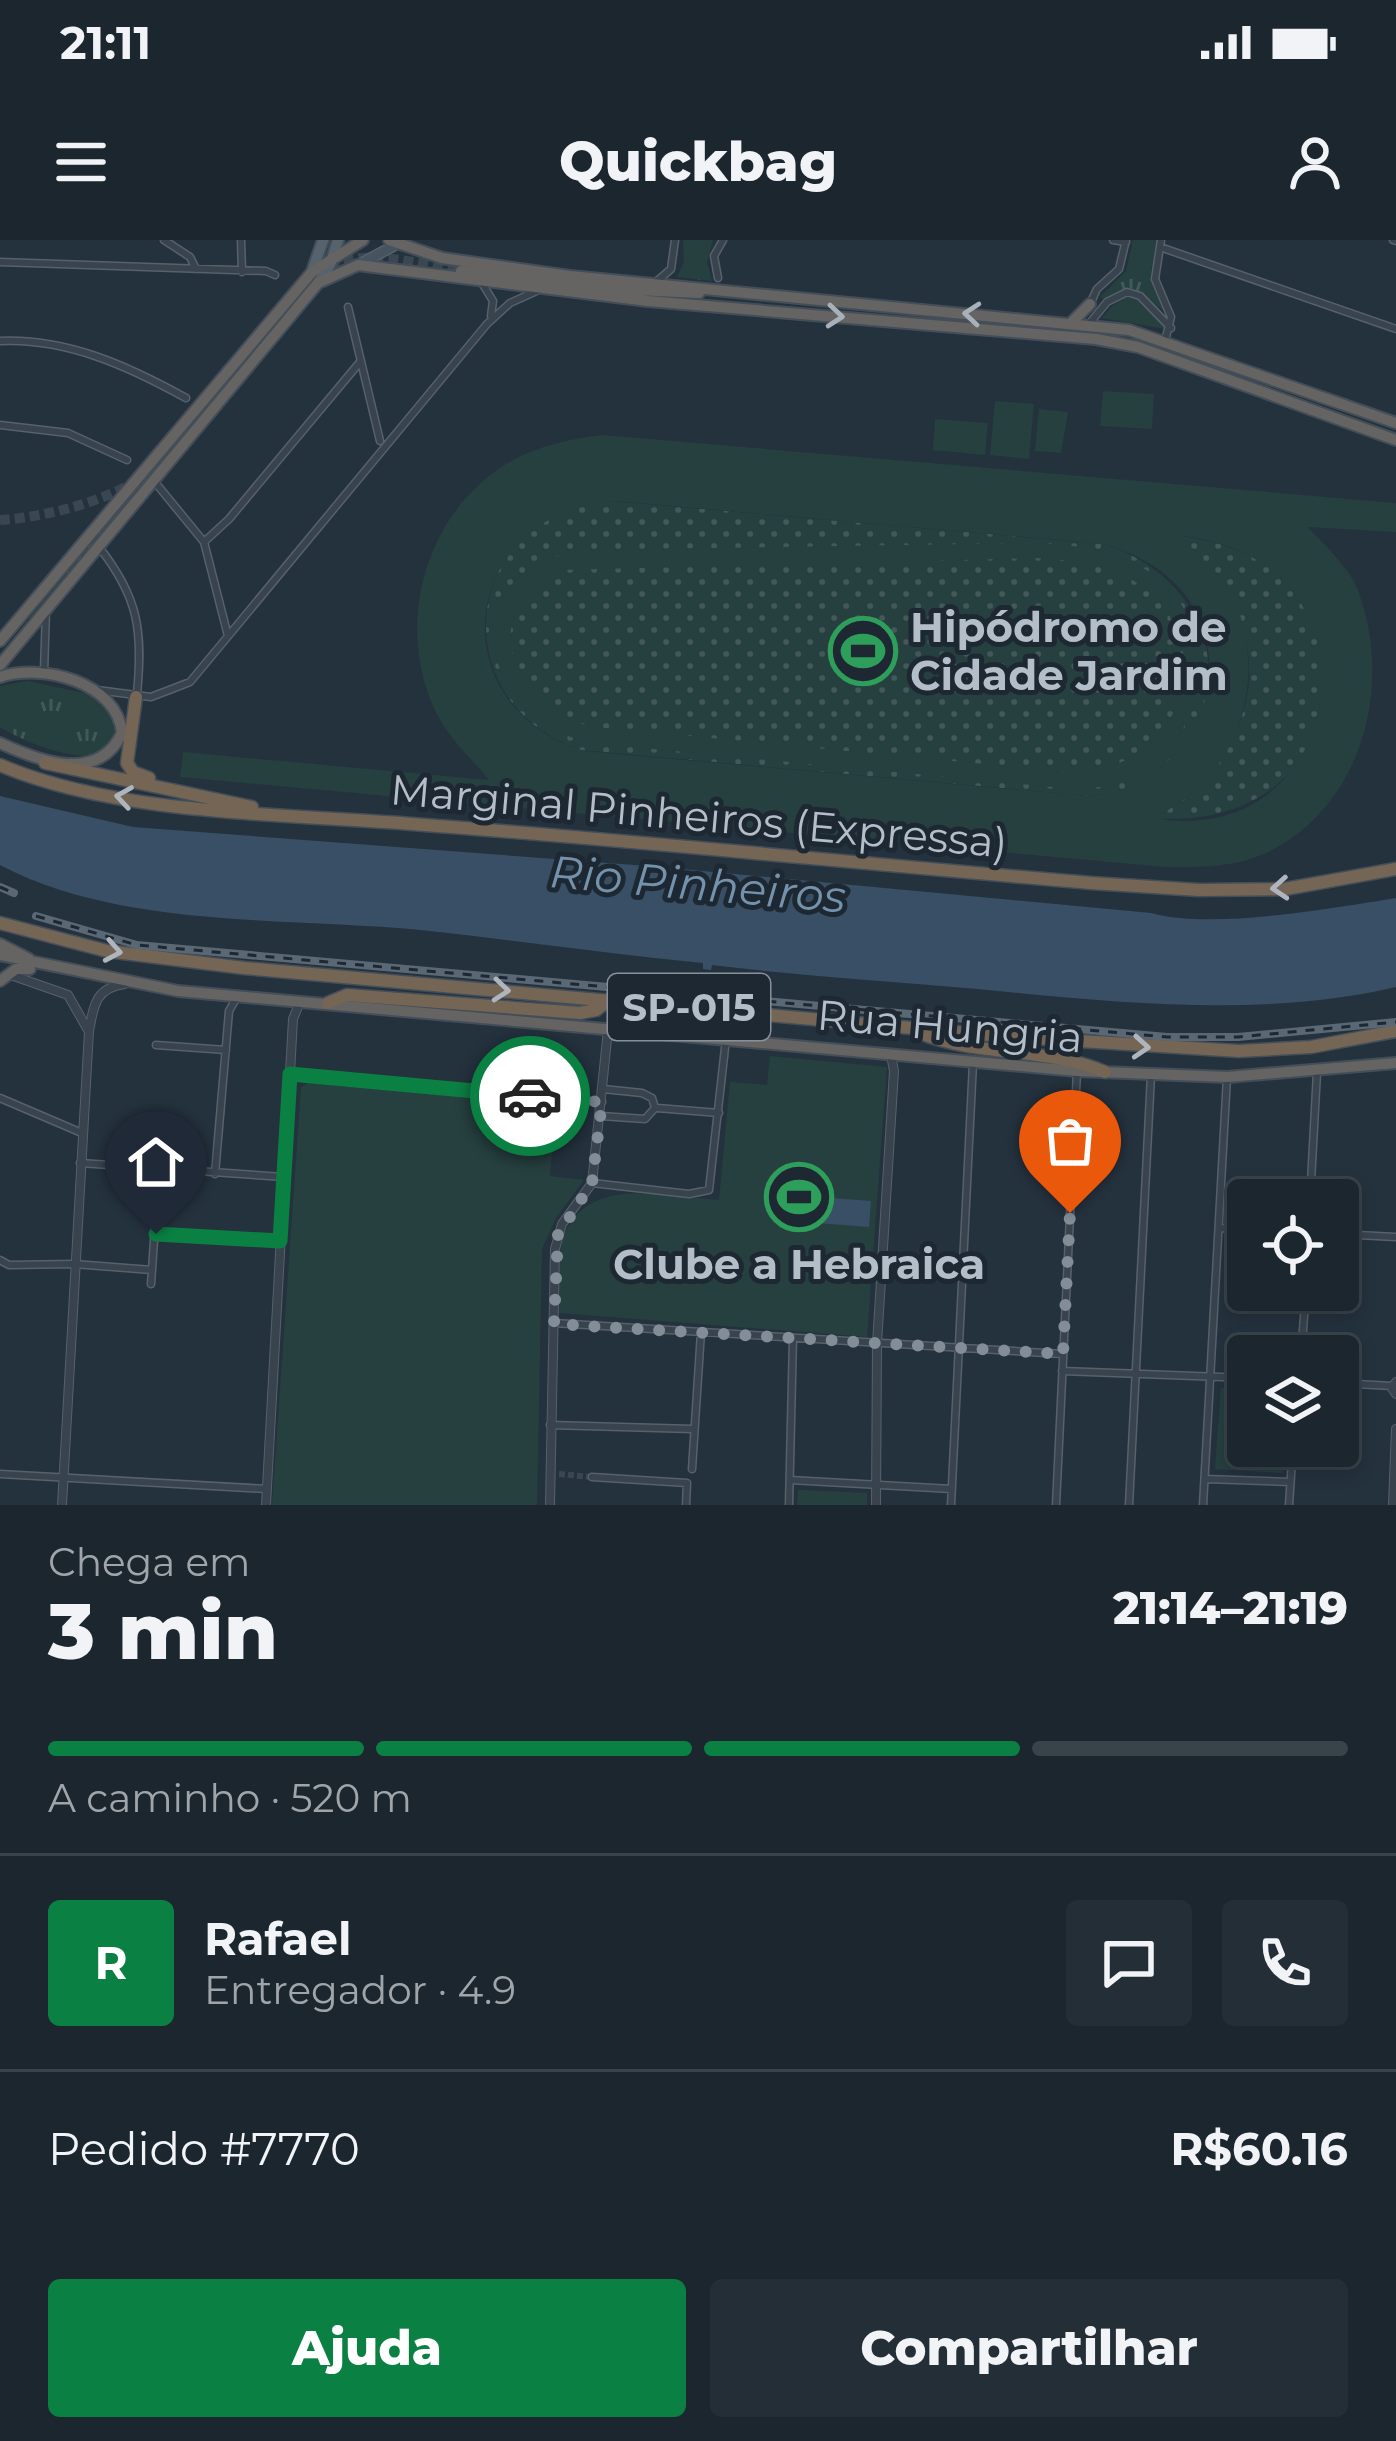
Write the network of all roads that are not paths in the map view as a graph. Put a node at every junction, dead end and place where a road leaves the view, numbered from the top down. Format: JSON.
{"nodes":[{"id":1,"x":164,"y":240,"type":"edge"},
{"id":2,"x":241,"y":240,"type":"edge"},
{"id":3,"x":323,"y":240,"type":"edge"},
{"id":4,"x":338,"y":240,"type":"edge"},
{"id":5,"x":361,"y":240,"type":"edge"},
{"id":6,"x":427,"y":240,"type":"edge"},
{"id":7,"x":674,"y":240,"type":"edge"},
{"id":8,"x":721,"y":240,"type":"edge"},
{"id":9,"x":1113,"y":240,"type":"edge"},
{"id":10,"x":397,"y":241,"type":"edge"},
{"id":11,"x":1126,"y":241,"type":"edge"},
{"id":12,"x":1160,"y":243,"type":"edge"},
{"id":13,"x":172,"y":246,"type":"junction"},
{"id":14,"x":438,"y":257,"type":"junction"},
{"id":15,"x":332,"y":261,"type":"junction"},
{"id":16,"x":0,"y":262,"type":"edge"},
{"id":17,"x":358,"y":265,"type":"junction"},
{"id":18,"x":180,"y":268,"type":"junction"},
{"id":19,"x":196,"y":268,"type":"junction"},
{"id":20,"x":416,"y":271,"type":"junction"},
{"id":21,"x":460,"y":271,"type":"tunnel mouth"},
{"id":22,"x":242,"y":272,"type":"junction"},
{"id":23,"x":275,"y":275,"type":"dead end"},
{"id":24,"x":315,"y":278,"type":"junction"},
{"id":25,"x":718,"y":278,"type":"dead end"},
{"id":26,"x":482,"y":283,"type":"junction"},
{"id":27,"x":654,"y":283,"type":"junction"},
{"id":28,"x":539,"y":290,"type":"junction"},
{"id":29,"x":744,"y":291,"type":"junction"},
{"id":30,"x":674,"y":294,"type":"junction"},
{"id":31,"x":1090,"y":304,"type":"junction"},
{"id":32,"x":716,"y":306,"type":"junction"},
{"id":33,"x":348,"y":307,"type":"dead end"},
{"id":34,"x":1072,"y":322,"type":"junction"},
{"id":35,"x":487,"y":324,"type":"junction"},
{"id":36,"x":1089,"y":324,"type":"junction"},
{"id":37,"x":1171,"y":328,"type":"junction"},
{"id":38,"x":1396,"y":329,"type":"edge"},
{"id":39,"x":1096,"y":339,"type":"junction"},
{"id":40,"x":0,"y":341,"type":"edge"},
{"id":41,"x":1165,"y":341,"type":"junction"},
{"id":42,"x":1138,"y":347,"type":"junction"},
{"id":43,"x":360,"y":362,"type":"junction"},
{"id":44,"x":186,"y":398,"type":"dead end"},
{"id":45,"x":1353,"y":407,"type":"junction"},
{"id":46,"x":1327,"y":416,"type":"junction"},
{"id":47,"x":1379,"y":417,"type":"junction"},
{"id":48,"x":1396,"y":423,"type":"edge"},
{"id":49,"x":0,"y":425,"type":"edge"},
{"id":50,"x":1362,"y":428,"type":"junction"},
{"id":51,"x":1396,"y":440,"type":"edge"},
{"id":52,"x":380,"y":441,"type":"dead end"},
{"id":53,"x":127,"y":460,"type":"dead end"},
{"id":54,"x":154,"y":481,"type":"junction"},
{"id":55,"x":204,"y":542,"type":"junction"},
{"id":56,"x":99,"y":547,"type":"junction"},
{"id":57,"x":46,"y":610,"type":"junction"},
{"id":58,"x":22,"y":617,"type":"junction"},
{"id":59,"x":0,"y":626,"type":"edge"},
{"id":60,"x":228,"y":638,"type":"junction"},
{"id":61,"x":0,"y":641,"type":"edge"},
{"id":62,"x":0,"y":665,"type":"edge"},
{"id":63,"x":44,"y":672,"type":"junction"},
{"id":64,"x":0,"y":677,"type":"edge"},
{"id":65,"x":93,"y":689,"type":"junction"},
{"id":66,"x":136,"y":698,"type":"junction"},
{"id":67,"x":122,"y":733,"type":"junction"},
{"id":68,"x":0,"y":743,"type":"edge"},
{"id":69,"x":45,"y":763,"type":"junction"},
{"id":70,"x":0,"y":764,"type":"edge"},
{"id":71,"x":190,"y":793,"type":"junction"},
{"id":72,"x":282,"y":817,"type":"junction"},
{"id":73,"x":1396,"y":868,"type":"edge"},
{"id":74,"x":0,"y":923,"type":"edge"},
{"id":75,"x":0,"y":944,"type":"edge"},
{"id":76,"x":0,"y":955,"type":"edge"},
{"id":77,"x":40,"y":964,"type":"junction"},
{"id":78,"x":70,"y":972,"type":"junction"},
{"id":79,"x":2,"y":976,"type":"edge"},
{"id":80,"x":133,"y":983,"type":"junction"},
{"id":81,"x":237,"y":997,"type":"junction"},
{"id":82,"x":610,"y":999,"type":"junction"},
{"id":83,"x":282,"y":1000,"type":"junction"},
{"id":84,"x":300,"y":1002,"type":"junction"},
{"id":85,"x":328,"y":1004,"type":"junction"},
{"id":86,"x":293,"y":1019,"type":"junction"},
{"id":87,"x":908,"y":1028,"type":"junction"},
{"id":88,"x":608,"y":1030,"type":"junction"},
{"id":89,"x":89,"y":1031,"type":"junction"},
{"id":90,"x":1396,"y":1031,"type":"edge"},
{"id":91,"x":726,"y":1039,"type":"junction"},
{"id":92,"x":155,"y":1045,"type":"dead end"},
{"id":93,"x":226,"y":1050,"type":"junction"},
{"id":94,"x":897,"y":1056,"type":"junction"},
{"id":95,"x":974,"y":1063,"type":"junction"},
{"id":96,"x":1396,"y":1063,"type":"edge"},
{"id":97,"x":1077,"y":1071,"type":"junction"},
{"id":98,"x":1105,"y":1072,"type":"junction"},
{"id":99,"x":1317,"y":1072,"type":"junction"},
{"id":100,"x":290,"y":1074,"type":"junction"},
{"id":101,"x":1151,"y":1075,"type":"junction"},
{"id":102,"x":1227,"y":1077,"type":"junction"},
{"id":103,"x":603,"y":1089,"type":"junction"},
{"id":104,"x":0,"y":1098,"type":"edge"},
{"id":105,"x":602,"y":1102,"type":"junction"},
{"id":106,"x":656,"y":1108,"type":"junction"},
{"id":107,"x":719,"y":1113,"type":"junction"},
{"id":108,"x":601,"y":1116,"type":"junction"},
{"id":109,"x":82,"y":1133,"type":"junction"},
{"id":110,"x":80,"y":1163,"type":"junction"},
{"id":111,"x":159,"y":1169,"type":"junction"},
{"id":112,"x":215,"y":1174,"type":"junction"},
{"id":113,"x":284,"y":1177,"type":"junction"},
{"id":114,"x":1311,"y":1179,"type":"edge"},
{"id":115,"x":592,"y":1183,"type":"junction"},
{"id":116,"x":1220,"y":1228,"type":"junction"},
{"id":117,"x":1227,"y":1228,"type":"edge"},
{"id":118,"x":156,"y":1234,"type":"junction"},
{"id":119,"x":1359,"y":1235,"type":"edge"},
{"id":120,"x":1396,"y":1237,"type":"edge"},
{"id":121,"x":280,"y":1241,"type":"junction"},
{"id":122,"x":0,"y":1260,"type":"edge"},
{"id":123,"x":74,"y":1264,"type":"junction"},
{"id":124,"x":152,"y":1270,"type":"junction"},
{"id":125,"x":151,"y":1284,"type":"dead end"},
{"id":126,"x":554,"y":1324,"type":"junction"},
{"id":127,"x":701,"y":1332,"type":"junction"},
{"id":128,"x":793,"y":1337,"type":"junction"},
{"id":129,"x":877,"y":1344,"type":"junction"},
{"id":130,"x":958,"y":1348,"type":"junction"},
{"id":131,"x":1063,"y":1354,"type":"junction"},
{"id":132,"x":1062,"y":1371,"type":"junction"},
{"id":133,"x":1136,"y":1374,"type":"junction"},
{"id":134,"x":1212,"y":1377,"type":"junction"},
{"id":135,"x":1227,"y":1377,"type":"edge"},
{"id":136,"x":1359,"y":1385,"type":"edge"},
{"id":137,"x":1393,"y":1389,"type":"edge"},
{"id":138,"x":550,"y":1425,"type":"junction"},
{"id":139,"x":693,"y":1429,"type":"junction"},
{"id":140,"x":1396,"y":1430,"type":"edge"},
{"id":141,"x":1292,"y":1467,"type":"edge"},
{"id":142,"x":692,"y":1469,"type":"dead end"},
{"id":143,"x":0,"y":1474,"type":"edge"},
{"id":144,"x":64,"y":1477,"type":"junction"},
{"id":145,"x":592,"y":1477,"type":"tunnel mouth"},
{"id":146,"x":1205,"y":1479,"type":"junction"},
{"id":147,"x":790,"y":1480,"type":"junction"},
{"id":148,"x":1291,"y":1482,"type":"junction"},
{"id":149,"x":876,"y":1486,"type":"junction"},
{"id":150,"x":267,"y":1490,"type":"junction"},
{"id":151,"x":952,"y":1490,"type":"junction"},
{"id":152,"x":1393,"y":1504,"type":"edge"},
{"id":153,"x":62,"y":1505,"type":"edge"},
{"id":154,"x":266,"y":1505,"type":"edge"},
{"id":155,"x":550,"y":1505,"type":"edge"},
{"id":156,"x":686,"y":1505,"type":"edge"},
{"id":157,"x":789,"y":1505,"type":"edge"},
{"id":158,"x":876,"y":1505,"type":"edge"},
{"id":159,"x":951,"y":1505,"type":"edge"},
{"id":160,"x":1056,"y":1505,"type":"edge"},
{"id":161,"x":1129,"y":1505,"type":"edge"},
{"id":162,"x":1203,"y":1505,"type":"edge"},
{"id":163,"x":1289,"y":1505,"type":"edge"}],
"edges":[{"from":1,"to":13,"type":"street"},
{"from":2,"to":22,"type":"street"},
{"from":3,"to":24,"type":"main road"},
{"from":4,"to":15,"type":"main road"},
{"from":5,"to":15,"type":"highway"},
{"from":6,"to":14,"type":"highway"},
{"from":7,"to":27,"type":"street"},
{"from":8,"to":25,"type":"street"},
{"from":9,"to":11,"type":"street"},
{"from":10,"to":14,"type":"highway"},
{"from":10,"to":17,"type":"main road"},
{"from":11,"to":31,"type":"street"},
{"from":12,"to":37,"type":"street"},
{"from":12,"to":38,"type":"street"},
{"from":13,"to":18,"type":"street"},
{"from":13,"to":19,"type":"street"},
{"from":14,"to":20,"type":"highway"},
{"from":14,"to":27,"type":"highway"},
{"from":15,"to":24,"type":"main road"},
{"from":16,"to":18,"type":"street"},
{"from":17,"to":20,"type":"highway"},
{"from":17,"to":24,"type":"highway"},
{"from":18,"to":19,"type":"street"},
{"from":19,"to":22,"type":"street"},
{"from":20,"to":26,"type":"highway"},
{"from":21,"to":30,"type":"highway"},
{"from":22,"to":23,"type":"street"},
{"from":24,"to":54,"type":"highway"},
{"from":24,"to":58,"type":"highway"},
{"from":26,"to":28,"type":"highway"},
{"from":26,"to":35,"type":"street"},
{"from":27,"to":29,"type":"highway"},
{"from":28,"to":32,"type":"highway"},
{"from":28,"to":35,"type":"street"},
{"from":29,"to":30,"type":"highway"},
{"from":34,"to":29,"type":"highway","one_way":true},
{"from":30,"to":32,"type":"highway"},
{"from":31,"to":34,"type":"highway"},
{"from":31,"to":36,"type":"street"},
{"from":32,"to":39,"type":"highway","one_way":true},
{"from":33,"to":43,"type":"street"},
{"from":34,"to":36,"type":"highway"},
{"from":35,"to":60,"type":"street"},
{"from":36,"to":37,"type":"street"},
{"from":36,"to":39,"type":"highway"},
{"from":36,"to":41,"type":"highway"},
{"from":37,"to":41,"type":"street"},
{"from":39,"to":42,"type":"highway"},
{"from":40,"to":44,"type":"street"},
{"from":41,"to":42,"type":"highway"},
{"from":41,"to":45,"type":"highway"},
{"from":42,"to":46,"type":"highway"},
{"from":43,"to":52,"type":"street"},
{"from":43,"to":55,"type":"street"},
{"from":45,"to":46,"type":"highway"},
{"from":45,"to":47,"type":"highway"},
{"from":46,"to":50,"type":"highway"},
{"from":47,"to":48,"type":"highway"},
{"from":47,"to":50,"type":"highway"},
{"from":49,"to":53,"type":"street"},
{"from":50,"to":51,"type":"highway"},
{"from":54,"to":55,"type":"street"},
{"from":54,"to":56,"type":"highway"},
{"from":55,"to":60,"type":"street"},
{"from":56,"to":57,"type":"highway"},
{"from":56,"to":66,"type":"street"},
{"from":57,"to":62,"type":"highway"},
{"from":57,"to":63,"type":"street"},
{"from":58,"to":59,"type":"main road"},
{"from":58,"to":61,"type":"highway"},
{"from":60,"to":66,"type":"street"},
{"from":63,"to":64,"type":"highway"},
{"from":63,"to":65,"type":"highway"},
{"from":65,"to":66,"type":"street"},
{"from":65,"to":67,"type":"highway"},
{"from":66,"to":67,"type":"highway"},
{"from":66,"to":71,"type":"highway"},
{"from":67,"to":69,"type":"highway"},
{"from":68,"to":69,"type":"highway"},
{"from":69,"to":71,"type":"highway"},
{"from":72,"to":70,"type":"highway","name":"Marginal Pinheiros (Expressa)","one_way":true},
{"from":71,"to":72,"type":"highway"},
{"from":73,"to":72,"type":"highway","name":"Marginal Pinheiros (Expressa)","one_way":true},
{"from":74,"to":82,"type":"highway","number":"SP-015","one_way":true},
{"from":75,"to":77,"type":"highway"},
{"from":76,"to":77,"type":"highway"},
{"from":77,"to":78,"type":"highway"},
{"from":78,"to":79,"type":"highway"},
{"from":78,"to":80,"type":"highway","name":"Rua Hungria"},
{"from":79,"to":89,"type":"street"},
{"from":80,"to":81,"type":"highway","name":"Rua Hungria"},
{"from":80,"to":89,"type":"street"},
{"from":81,"to":83,"type":"highway","name":"Rua Hungria"},
{"from":81,"to":93,"type":"street"},
{"from":82,"to":85,"type":"highway"},
{"from":82,"to":87,"type":"highway","number":"SP-015"},
{"from":83,"to":84,"type":"highway","name":"Rua Hungria"},
{"from":83,"to":86,"type":"street"},
{"from":84,"to":85,"type":"highway","name":"Rua Hungria"},
{"from":84,"to":86,"type":"street"},
{"from":85,"to":88,"type":"highway","name":"Rua Hungria"},
{"from":86,"to":100,"type":"street"},
{"from":87,"to":90,"type":"highway","number":"SP-015","one_way":true},
{"from":87,"to":98,"type":"highway"},
{"from":88,"to":91,"type":"highway","name":"Rua Hungria"},
{"from":88,"to":103,"type":"street"},
{"from":89,"to":109,"type":"street"},
{"from":91,"to":94,"type":"highway","name":"Rua Hungria"},
{"from":91,"to":107,"type":"street"},
{"from":92,"to":93,"type":"street"},
{"from":93,"to":112,"type":"street"},
{"from":94,"to":95,"type":"highway","name":"Rua Hungria"},
{"from":94,"to":129,"type":"street"},
{"from":95,"to":97,"type":"highway","name":"Rua Hungria"},
{"from":95,"to":130,"type":"street"},
{"from":96,"to":99,"type":"highway","name":"Rua Hungria"},
{"from":97,"to":98,"type":"highway","name":"Rua Hungria"},
{"from":97,"to":131,"type":"street"},
{"from":98,"to":101,"type":"highway","name":"Rua Hungria"},
{"from":99,"to":102,"type":"highway","name":"Rua Hungria"},
{"from":99,"to":114,"type":"street"},
{"from":100,"to":105,"type":"street"},
{"from":100,"to":113,"type":"street"},
{"from":101,"to":102,"type":"highway","name":"Rua Hungria"},
{"from":101,"to":133,"type":"street"},
{"from":102,"to":116,"type":"street"},
{"from":103,"to":105,"type":"street"},
{"from":103,"to":106,"type":"street"},
{"from":104,"to":109,"type":"street"},
{"from":105,"to":108,"type":"street"},
{"from":106,"to":107,"type":"street"},
{"from":106,"to":108,"type":"street"},
{"from":107,"to":115,"type":"street"},
{"from":108,"to":115,"type":"street"},
{"from":109,"to":110,"type":"street"},
{"from":110,"to":111,"type":"street"},
{"from":110,"to":123,"type":"street"},
{"from":111,"to":112,"type":"street"},
{"from":111,"to":118,"type":"street"},
{"from":112,"to":113,"type":"street"},
{"from":113,"to":121,"type":"street"},
{"from":115,"to":126,"type":"street"},
{"from":116,"to":117,"type":"street"},
{"from":116,"to":134,"type":"street"},
{"from":118,"to":121,"type":"street"},
{"from":118,"to":124,"type":"street"},
{"from":119,"to":120,"type":"street"},
{"from":121,"to":150,"type":"street"},
{"from":122,"to":123,"type":"street"},
{"from":123,"to":124,"type":"street"},
{"from":123,"to":144,"type":"street"},
{"from":124,"to":125,"type":"street"},
{"from":126,"to":127,"type":"street"},
{"from":126,"to":138,"type":"street"},
{"from":127,"to":128,"type":"street"},
{"from":127,"to":139,"type":"street"},
{"from":128,"to":129,"type":"street"},
{"from":128,"to":147,"type":"street"},
{"from":129,"to":130,"type":"street"},
{"from":129,"to":149,"type":"street"},
{"from":130,"to":131,"type":"street"},
{"from":130,"to":151,"type":"street"},
{"from":131,"to":132,"type":"street"},
{"from":132,"to":133,"type":"street"},
{"from":132,"to":160,"type":"street"},
{"from":133,"to":134,"type":"street"},
{"from":133,"to":161,"type":"street"},
{"from":134,"to":135,"type":"street"},
{"from":134,"to":146,"type":"street"},
{"from":136,"to":137,"type":"street"},
{"from":138,"to":139,"type":"street"},
{"from":138,"to":155,"type":"street"},
{"from":139,"to":142,"type":"street"},
{"from":140,"to":152,"type":"street"},
{"from":141,"to":148,"type":"street"},
{"from":143,"to":144,"type":"street"},
{"from":144,"to":150,"type":"street"},
{"from":144,"to":153,"type":"street"},
{"from":145,"to":156,"type":"street"},
{"from":146,"to":148,"type":"street"},
{"from":146,"to":162,"type":"street"},
{"from":147,"to":149,"type":"street"},
{"from":147,"to":157,"type":"street"},
{"from":148,"to":163,"type":"street"},
{"from":149,"to":151,"type":"street"},
{"from":149,"to":158,"type":"street"},
{"from":150,"to":154,"type":"street"},
{"from":151,"to":159,"type":"street"}]}
